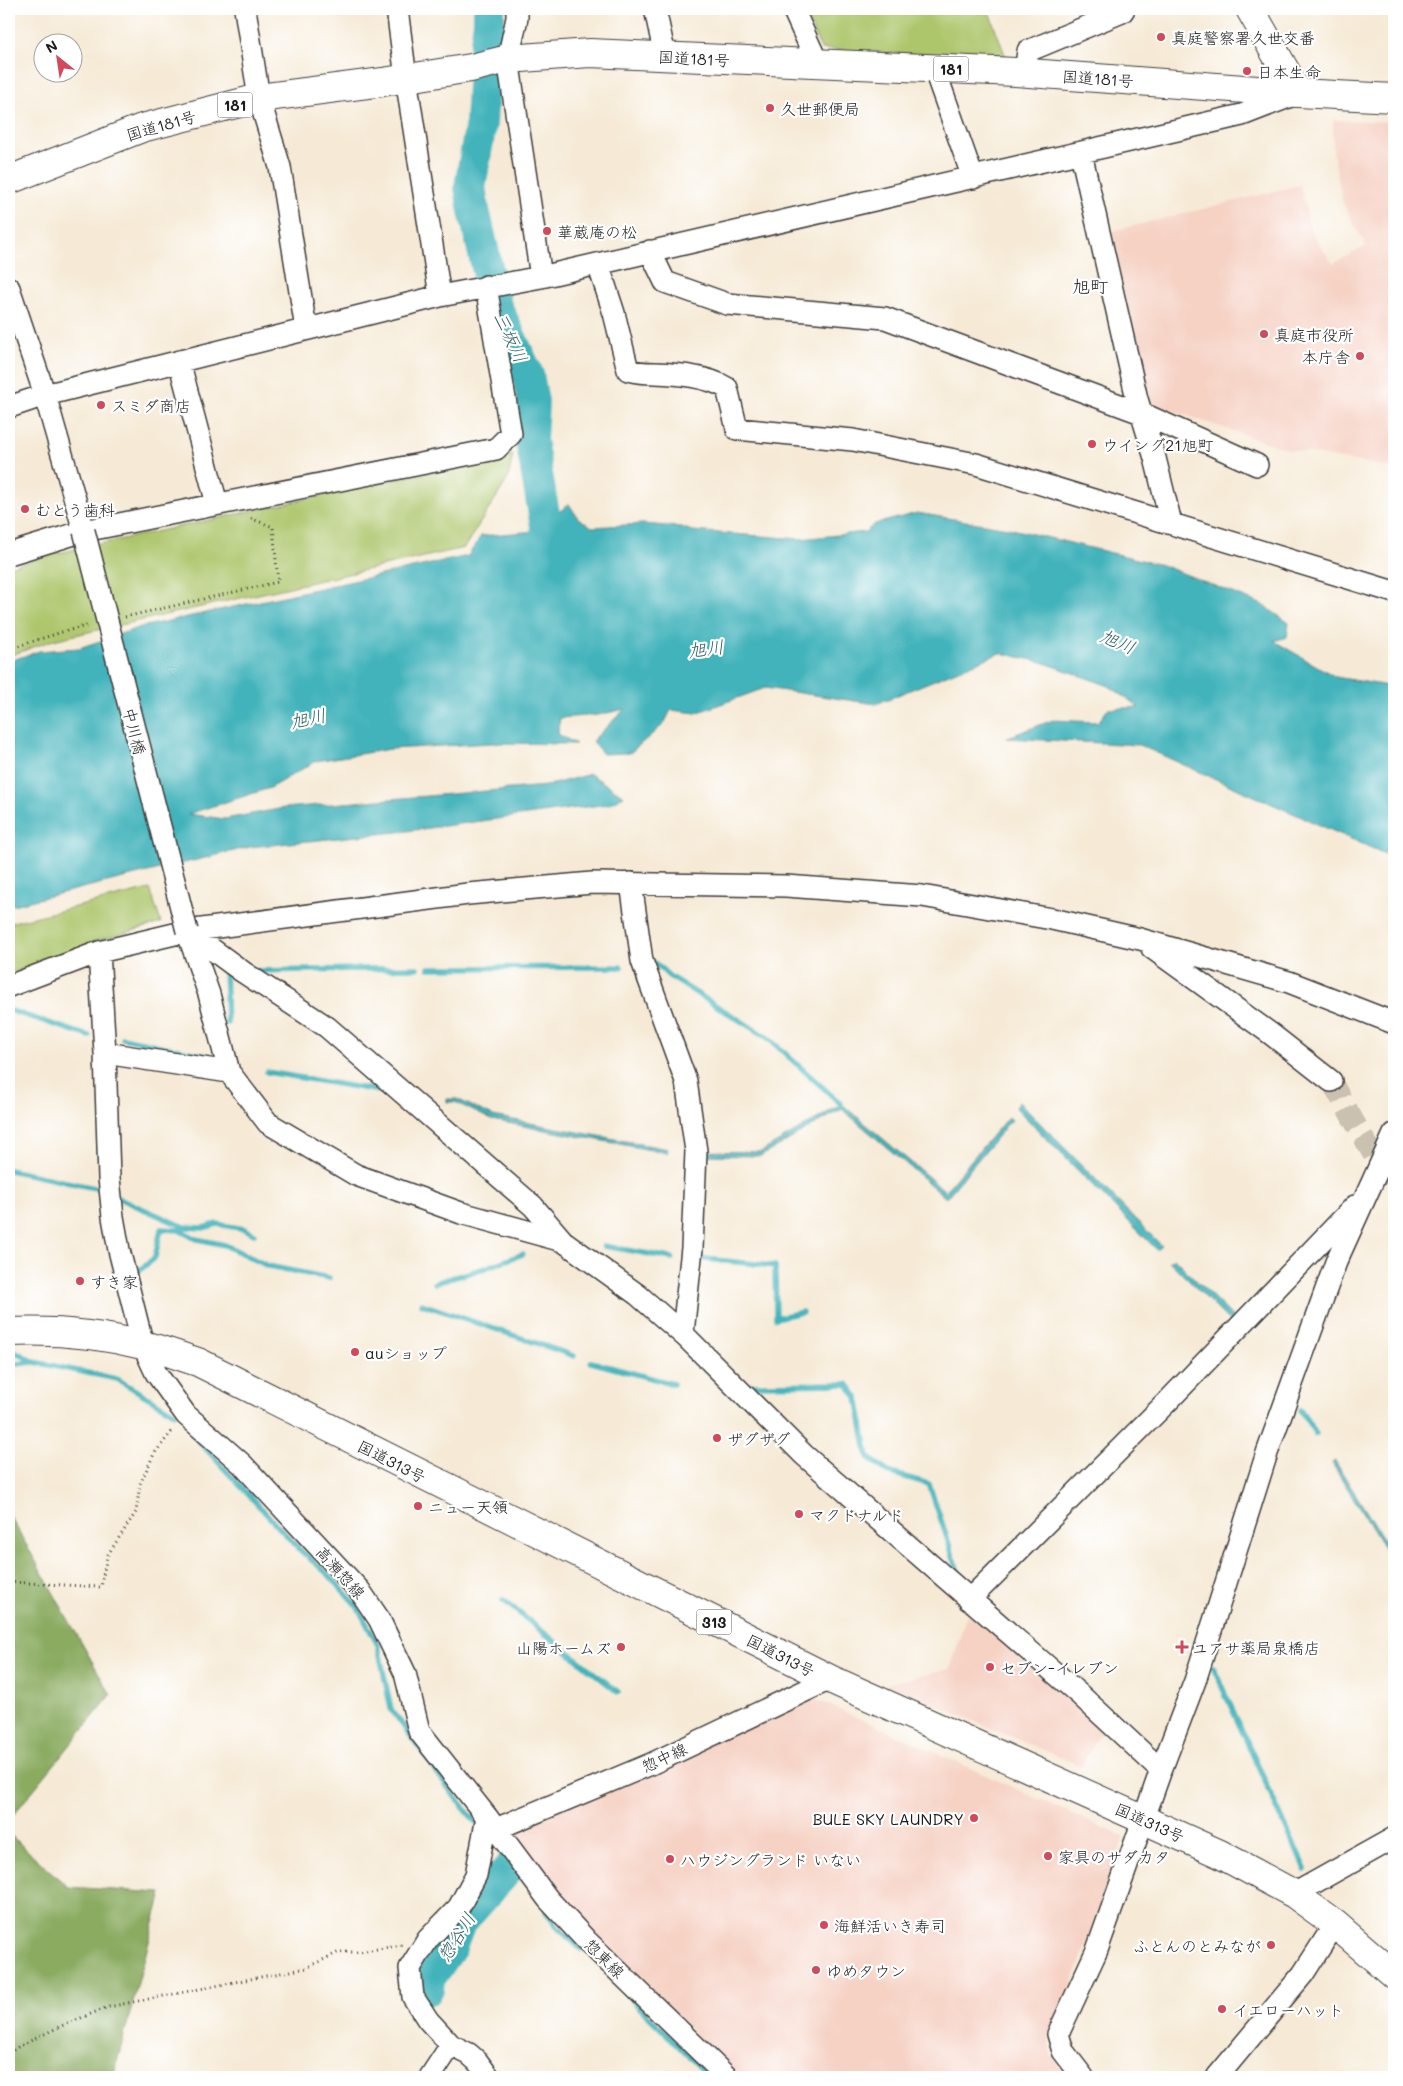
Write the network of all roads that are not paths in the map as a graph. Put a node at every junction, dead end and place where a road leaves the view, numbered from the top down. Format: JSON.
{"nodes":[{"id":1,"x":245,"y":9,"type":"edge"},
{"id":2,"x":397,"y":9,"type":"edge"},
{"id":3,"x":517,"y":9,"type":"edge"},
{"id":4,"x":655,"y":9,"type":"edge"},
{"id":5,"x":793,"y":9,"type":"edge"},
{"id":6,"x":1124,"y":9,"type":"edge"},
{"id":7,"x":1250,"y":9,"type":"edge"},
{"id":8,"x":665,"y":56,"type":"junction"},
{"id":9,"x":508,"y":59,"type":"junction"},
{"id":10,"x":818,"y":64,"type":"junction"},
{"id":11,"x":934,"y":68,"type":"junction"},
{"id":12,"x":1025,"y":73,"type":"junction"},
{"id":13,"x":406,"y":78,"type":"junction"},
{"id":14,"x":1298,"y":93,"type":"junction"},
{"id":15,"x":1389,"y":95,"type":"edge"},
{"id":16,"x":260,"y":98,"type":"junction"},
{"id":17,"x":1244,"y":102,"type":"junction"},
{"id":18,"x":1081,"y":153,"type":"junction"},
{"id":19,"x":974,"y":178,"type":"junction"},
{"id":20,"x":9,"y":180,"type":"edge"},
{"id":21,"x":650,"y":251,"type":"junction"},
{"id":22,"x":598,"y":264,"type":"junction"},
{"id":23,"x":541,"y":277,"type":"junction"},
{"id":24,"x":486,"y":286,"type":"junction"},
{"id":25,"x":9,"y":288,"type":"edge"},
{"id":26,"x":440,"y":296,"type":"junction"},
{"id":27,"x":306,"y":329,"type":"junction"},
{"id":28,"x":179,"y":361,"type":"junction"},
{"id":29,"x":45,"y":396,"type":"junction"},
{"id":30,"x":9,"y":407,"type":"edge"},
{"id":31,"x":1141,"y":413,"type":"junction"},
{"id":32,"x":1257,"y":465,"type":"dead end"},
{"id":33,"x":217,"y":504,"type":"junction"},
{"id":34,"x":1171,"y":523,"type":"junction"},
{"id":35,"x":84,"y":531,"type":"junction"},
{"id":36,"x":9,"y":554,"type":"edge"},
{"id":37,"x":1394,"y":592,"type":"edge"},
{"id":38,"x":630,"y":883,"type":"junction"},
{"id":39,"x":187,"y":931,"type":"junction"},
{"id":40,"x":1140,"y":939,"type":"junction"},
{"id":41,"x":99,"y":952,"type":"junction"},
{"id":42,"x":9,"y":986,"type":"edge"},
{"id":43,"x":1394,"y":1023,"type":"edge"},
{"id":44,"x":105,"y":1052,"type":"junction"},
{"id":45,"x":229,"y":1072,"type":"junction"},
{"id":46,"x":1331,"y":1081,"type":"tunnel mouth"},
{"id":47,"x":1394,"y":1134,"type":"edge"},
{"id":48,"x":1368,"y":1193,"type":"junction"},
{"id":49,"x":563,"y":1242,"type":"junction"},
{"id":50,"x":9,"y":1332,"type":"edge"},
{"id":51,"x":683,"y":1333,"type":"junction"},
{"id":52,"x":143,"y":1345,"type":"junction"},
{"id":53,"x":969,"y":1600,"type":"junction"},
{"id":54,"x":830,"y":1679,"type":"junction"},
{"id":55,"x":1161,"y":1770,"type":"junction"},
{"id":56,"x":1143,"y":1820,"type":"junction"},
{"id":57,"x":492,"y":1823,"type":"junction"},
{"id":58,"x":1394,"y":1838,"type":"edge"},
{"id":59,"x":1294,"y":1894,"type":"junction"},
{"id":60,"x":1336,"y":1924,"type":"junction"},
{"id":61,"x":1394,"y":1975,"type":"edge"},
{"id":62,"x":451,"y":2045,"type":"junction"},
{"id":63,"x":430,"y":2077,"type":"edge"},
{"id":64,"x":489,"y":2077,"type":"edge"},
{"id":65,"x":727,"y":2077,"type":"edge"},
{"id":66,"x":1083,"y":2077,"type":"edge"},
{"id":67,"x":1217,"y":2077,"type":"edge"}],
"edges":[{"from":1,"to":16,"type":"street"},
{"from":2,"to":13,"type":"street"},
{"from":3,"to":9,"type":"street"},
{"from":4,"to":8,"type":"street"},
{"from":5,"to":10,"type":"street"},
{"from":6,"to":12,"type":"street"},
{"from":7,"to":14,"type":"main road"},
{"from":8,"to":9,"type":"main road","name":"国道181号","number":"181"},
{"from":8,"to":10,"type":"main road","name":"国道181号","number":"181"},
{"from":9,"to":13,"type":"main road","name":"国道181号","number":"181"},
{"from":9,"to":23,"type":"street"},
{"from":10,"to":11,"type":"main road","name":"国道181号","number":"181"},
{"from":11,"to":12,"type":"main road","name":"国道181号","number":"181"},
{"from":11,"to":19,"type":"street"},
{"from":12,"to":17,"type":"main road","name":"国道181号","number":"181"},
{"from":13,"to":16,"type":"main road","name":"国道181号","number":"181"},
{"from":13,"to":26,"type":"street"},
{"from":14,"to":15,"type":"main road","name":"国道181号","number":"181"},
{"from":14,"to":17,"type":"main road","name":"国道181号","number":"181"},
{"from":16,"to":20,"type":"main road","name":"国道181号","number":"181"},
{"from":16,"to":27,"type":"street"},
{"from":17,"to":18,"type":"street"},
{"from":18,"to":19,"type":"street"},
{"from":18,"to":31,"type":"street"},
{"from":19,"to":21,"type":"street"},
{"from":21,"to":22,"type":"street"},
{"from":21,"to":31,"type":"street"},
{"from":22,"to":23,"type":"street"},
{"from":22,"to":34,"type":"street"},
{"from":23,"to":24,"type":"street"},
{"from":24,"to":26,"type":"street"},
{"from":24,"to":33,"type":"street"},
{"from":25,"to":29,"type":"street","name":"中川橋"},
{"from":26,"to":27,"type":"street"},
{"from":27,"to":28,"type":"street"},
{"from":28,"to":29,"type":"street"},
{"from":28,"to":33,"type":"street"},
{"from":29,"to":30,"type":"street"},
{"from":29,"to":35,"type":"street","name":"中川橋"},
{"from":31,"to":32,"type":"street"},
{"from":31,"to":34,"type":"street"},
{"from":33,"to":35,"type":"street"},
{"from":34,"to":37,"type":"street"},
{"from":35,"to":36,"type":"street"},
{"from":35,"to":39,"type":"street","name":"中川橋","bridge":true},
{"from":38,"to":39,"type":"street"},
{"from":38,"to":40,"type":"street"},
{"from":38,"to":51,"type":"street"},
{"from":39,"to":41,"type":"street"},
{"from":39,"to":45,"type":"street","name":"中川橋"},
{"from":39,"to":49,"type":"street"},
{"from":40,"to":43,"type":"street"},
{"from":40,"to":46,"type":"street"},
{"from":41,"to":42,"type":"street"},
{"from":41,"to":44,"type":"street","name":"高瀬惣線"},
{"from":44,"to":45,"type":"street"},
{"from":44,"to":52,"type":"street","name":"高瀬惣線"},
{"from":45,"to":49,"type":"street"},
{"from":47,"to":48,"type":"street"},
{"from":48,"to":53,"type":"street"},
{"from":48,"to":55,"type":"street"},
{"from":49,"to":51,"type":"street"},
{"from":50,"to":52,"type":"main road","name":"国道313号","number":"313"},
{"from":51,"to":53,"type":"street"},
{"from":52,"to":54,"type":"main road","name":"国道313号","number":"313"},
{"from":52,"to":57,"type":"street","name":"高瀬惣線"},
{"from":53,"to":55,"type":"street"},
{"from":54,"to":56,"type":"main road","name":"国道313号","number":"313"},
{"from":54,"to":57,"type":"street","name":"惣中線"},
{"from":55,"to":56,"type":"street"},
{"from":56,"to":59,"type":"main road","name":"国道313号","number":"313"},
{"from":56,"to":66,"type":"street"},
{"from":57,"to":62,"type":"street"},
{"from":57,"to":65,"type":"street","name":"惣東線"},
{"from":58,"to":59,"type":"street"},
{"from":59,"to":60,"type":"main road","name":"国道313号","number":"313"},
{"from":60,"to":61,"type":"main road","name":"国道313号","number":"313"},
{"from":60,"to":67,"type":"street"},
{"from":62,"to":63,"type":"street"},
{"from":62,"to":64,"type":"street"}]}
